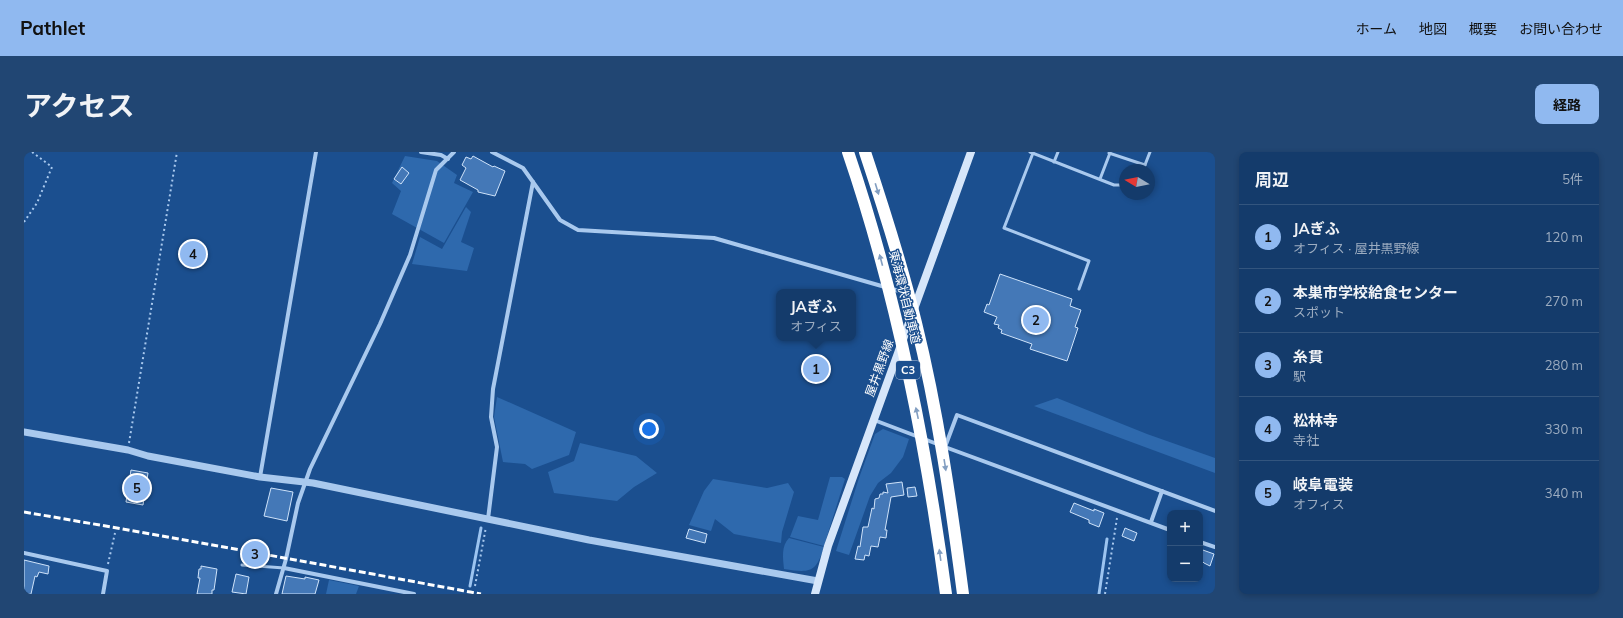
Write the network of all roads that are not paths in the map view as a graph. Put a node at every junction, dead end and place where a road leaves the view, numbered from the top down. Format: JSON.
{"nodes":[{"id":1,"x":316,"y":152,"type":"edge"},
{"id":2,"x":421,"y":152,"type":"edge"},
{"id":3,"x":454,"y":152,"type":"edge"},
{"id":4,"x":492,"y":152,"type":"edge"},
{"id":5,"x":848,"y":152,"type":"edge"},
{"id":6,"x":865,"y":152,"type":"edge"},
{"id":7,"x":971,"y":152,"type":"edge"},
{"id":8,"x":1058,"y":152,"type":"edge"},
{"id":9,"x":1110,"y":152,"type":"edge"},
{"id":10,"x":1150,"y":152,"type":"edge"},
{"id":11,"x":1032,"y":153,"type":"edge"},
{"id":12,"x":448,"y":159,"type":"junction"},
{"id":13,"x":1054,"y":162,"type":"junction"},
{"id":14,"x":1142,"y":164,"type":"edge"},
{"id":15,"x":1145,"y":164,"type":"edge"},
{"id":16,"x":1100,"y":179,"type":"junction"},
{"id":17,"x":533,"y":182,"type":"junction"},
{"id":18,"x":1119,"y":185,"type":"edge"},
{"id":19,"x":1079,"y":289,"type":"dead end"},
{"id":20,"x":918,"y":296,"type":"junction"},
{"id":21,"x":873,"y":420,"type":"junction"},
{"id":22,"x":24,"y":432,"type":"edge"},
{"id":23,"x":945,"y":447,"type":"junction"},
{"id":24,"x":260,"y":477,"type":"junction"},
{"id":25,"x":305,"y":482,"type":"junction"},
{"id":26,"x":1162,"y":492,"type":"junction"},
{"id":27,"x":1215,"y":511,"type":"edge"},
{"id":28,"x":488,"y":519,"type":"junction"},
{"id":29,"x":1151,"y":522,"type":"junction"},
{"id":30,"x":1167,"y":529,"type":"edge"},
{"id":31,"x":1203,"y":543,"type":"edge"},
{"id":32,"x":1215,"y":548,"type":"edge"},
{"id":33,"x":24,"y":553,"type":"edge"},
{"id":34,"x":242,"y":565,"type":"dead end"},
{"id":35,"x":284,"y":568,"type":"junction"},
{"id":36,"x":818,"y":581,"type":"junction"},
{"id":37,"x":103,"y":594,"type":"edge"},
{"id":38,"x":276,"y":594,"type":"edge"},
{"id":39,"x":414,"y":594,"type":"edge"},
{"id":40,"x":815,"y":594,"type":"edge"},
{"id":41,"x":946,"y":594,"type":"edge"},
{"id":42,"x":963,"y":594,"type":"edge"}],
"edges":[{"from":1,"to":24,"type":"street"},
{"from":2,"to":12,"type":"street"},
{"from":3,"to":12,"type":"street"},
{"from":4,"to":17,"type":"street"},
{"from":41,"to":5,"type":"highway","name":"東海環状自動車道","number":"C3","one_way":true,"bridge":true},
{"from":6,"to":42,"type":"highway","name":"東海環状自動車道","number":"C3","one_way":true,"bridge":true},
{"from":7,"to":20,"type":"main road","name":"屋井黒野線"},
{"from":8,"to":13,"type":"lane"},
{"from":9,"to":14,"type":"lane"},
{"from":9,"to":16,"type":"lane"},
{"from":10,"to":15,"type":"lane"},
{"from":11,"to":13,"type":"lane"},
{"from":11,"to":19,"type":"lane"},
{"from":12,"to":25,"type":"street"},
{"from":13,"to":16,"type":"lane"},
{"from":16,"to":18,"type":"lane"},
{"from":17,"to":20,"type":"street"},
{"from":17,"to":28,"type":"street"},
{"from":20,"to":21,"type":"main road","name":"屋井黒野線"},
{"from":21,"to":23,"type":"street"},
{"from":21,"to":36,"type":"main road","name":"屋井黒野線"},
{"from":22,"to":24,"type":"street"},
{"from":23,"to":26,"type":"street"},
{"from":23,"to":29,"type":"street"},
{"from":24,"to":25,"type":"street"},
{"from":25,"to":28,"type":"street"},
{"from":25,"to":35,"type":"street"},
{"from":26,"to":27,"type":"street"},
{"from":26,"to":29,"type":"street"},
{"from":28,"to":36,"type":"street"},
{"from":29,"to":30,"type":"street"},
{"from":31,"to":32,"type":"street"},
{"from":33,"to":37,"type":"street"},
{"from":34,"to":35,"type":"lane"},
{"from":35,"to":38,"type":"street"},
{"from":35,"to":39,"type":"street"},
{"from":36,"to":40,"type":"main road","name":"屋井黒野線"}]}
